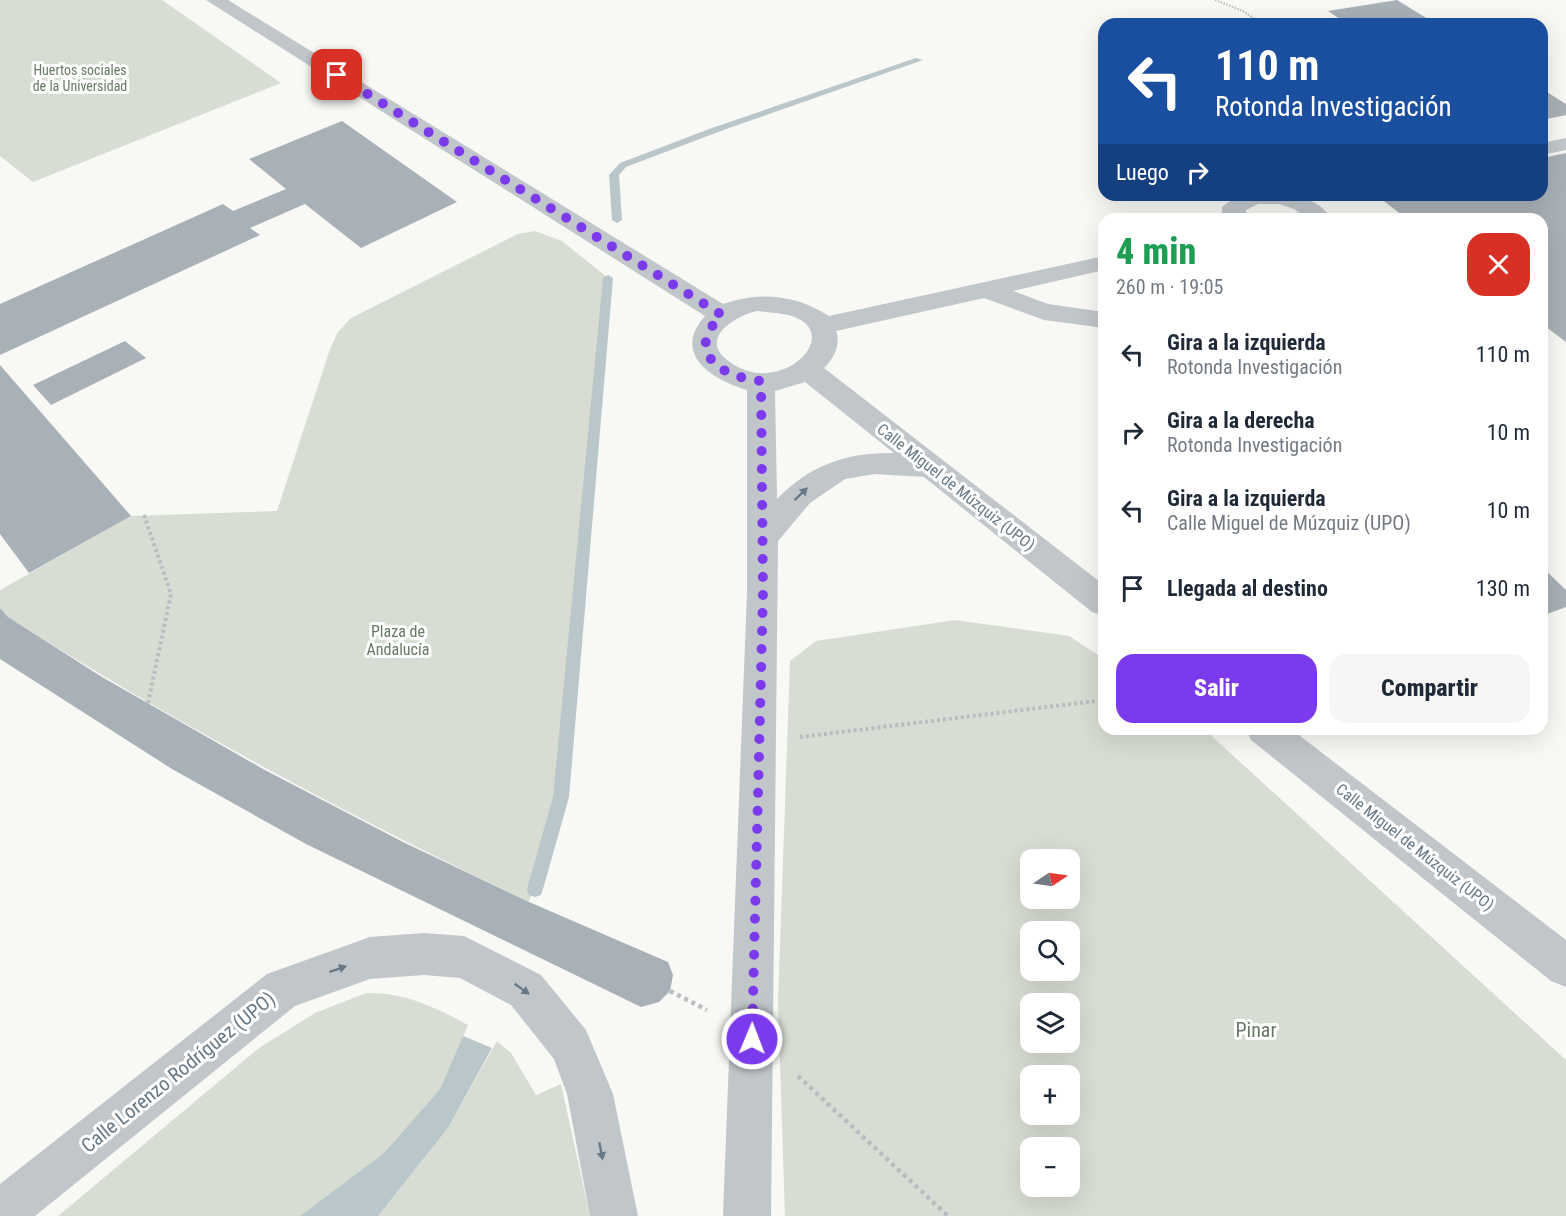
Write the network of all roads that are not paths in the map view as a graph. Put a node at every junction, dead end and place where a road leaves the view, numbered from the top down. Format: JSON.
{"nodes":[{"id":1,"x":215,"y":0,"type":"edge"},
{"id":2,"x":1566,"y":144,"type":"edge"},
{"id":3,"x":1548,"y":148,"type":"edge"},
{"id":4,"x":1241,"y":201,"type":"edge"},
{"id":5,"x":1285,"y":201,"type":"edge"},
{"id":6,"x":1234,"y":213,"type":"edge"},
{"id":7,"x":1314,"y":213,"type":"edge"},
{"id":8,"x":1098,"y":264,"type":"edge"},
{"id":9,"x":987,"y":290,"type":"junction"},
{"id":10,"x":722,"y":315,"type":"junction"},
{"id":11,"x":1098,"y":319,"type":"edge"},
{"id":12,"x":822,"y":326,"type":"junction"},
{"id":13,"x":808,"y":370,"type":"junction"},
{"id":14,"x":761,"y":381,"type":"junction"},
{"id":15,"x":930,"y":467,"type":"junction"},
{"id":16,"x":763,"y":538,"type":"junction"},
{"id":17,"x":1098,"y":598,"type":"edge"},
{"id":18,"x":1272,"y":735,"type":"edge"},
{"id":19,"x":1566,"y":966,"type":"edge"},
{"id":20,"x":0,"y":1214,"type":"edge"},
{"id":21,"x":614,"y":1216,"type":"edge"},
{"id":22,"x":747,"y":1216,"type":"edge"}],
"edges":[{"from":1,"to":10,"type":"street"},
{"from":2,"to":3,"type":"street"},
{"from":4,"to":6,"type":"street"},
{"from":5,"to":7,"type":"street"},
{"from":8,"to":9,"type":"street"},
{"from":9,"to":11,"type":"street"},
{"from":9,"to":12,"type":"street"},
{"from":10,"to":12,"type":"street"},
{"from":10,"to":14,"type":"street"},
{"from":12,"to":13,"type":"street"},
{"from":13,"to":14,"type":"street"},
{"from":13,"to":15,"type":"street","name":"Calle Miguel de Múzquiz (UPO)"},
{"from":14,"to":16,"type":"street"},
{"from":16,"to":15,"type":"street","one_way":true},
{"from":15,"to":17,"type":"street","name":"Calle Miguel de Múzquiz (UPO)"},
{"from":16,"to":22,"type":"street"},
{"from":18,"to":19,"type":"street","name":"Calle Miguel de Múzquiz (UPO)"},
{"from":20,"to":21,"type":"street","name":"Calle Lorenzo Rodríguez (UPO)","one_way":true}]}
